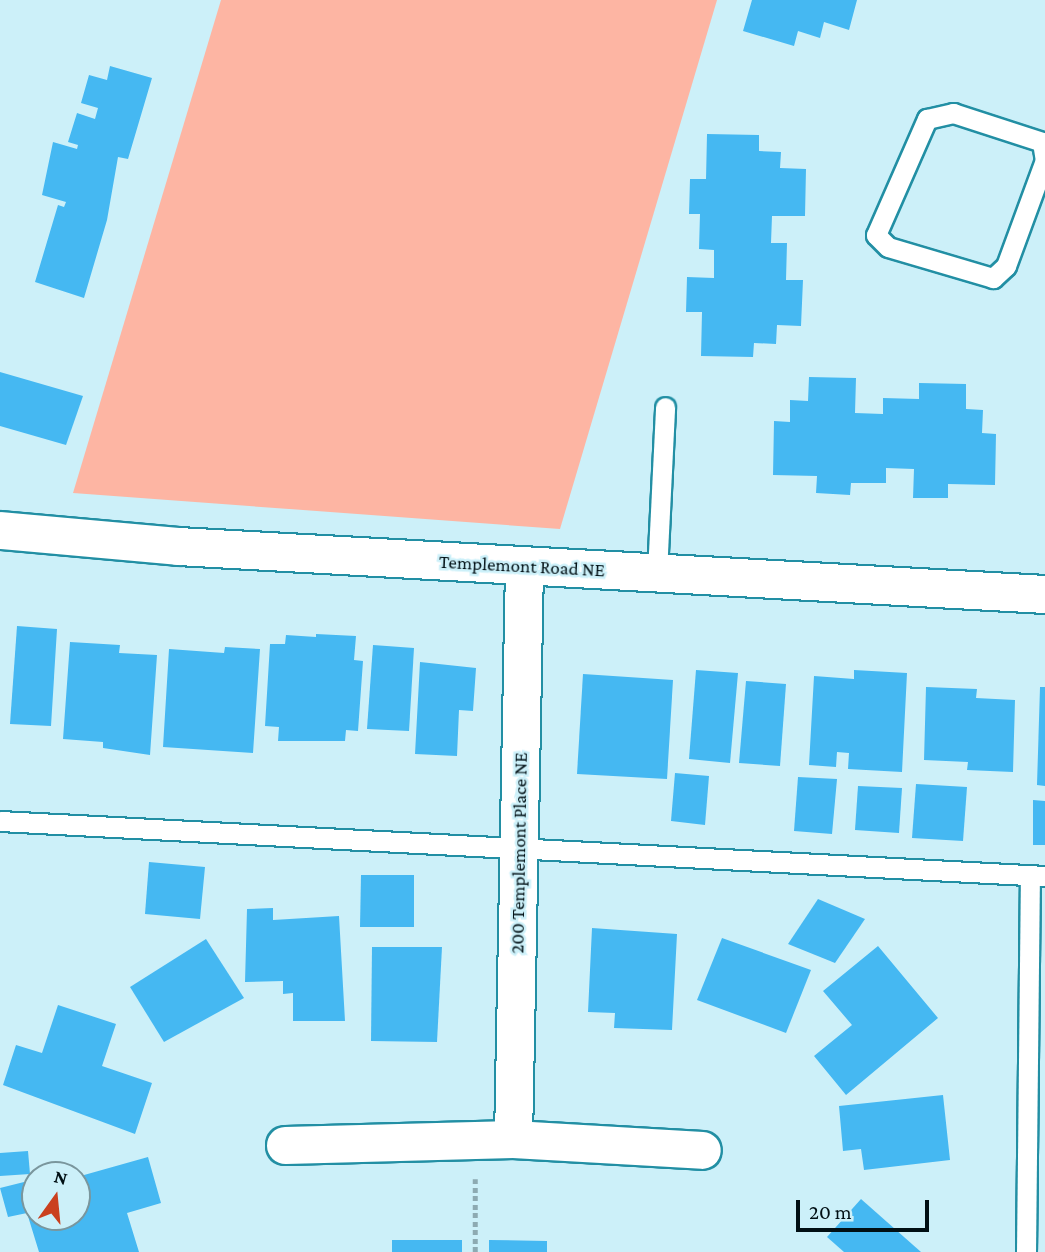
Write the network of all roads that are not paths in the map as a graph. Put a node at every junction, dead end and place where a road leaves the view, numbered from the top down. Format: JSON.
{"nodes":[{"id":1,"x":1038,"y":199,"type":"edge"},
{"id":2,"x":665,"y":407,"type":"dead end"},
{"id":3,"x":0,"y":530,"type":"edge"},
{"id":4,"x":524,"y":567,"type":"junction"},
{"id":5,"x":657,"y":573,"type":"junction"},
{"id":6,"x":1045,"y":594,"type":"edge"},
{"id":7,"x":0,"y":821,"type":"edge"},
{"id":8,"x":520,"y":851,"type":"junction"},
{"id":9,"x":1038,"y":876,"type":"edge"},
{"id":10,"x":513,"y":1139,"type":"junction"},
{"id":11,"x":285,"y":1145,"type":"dead end"},
{"id":12,"x":702,"y":1150,"type":"dead end"},
{"id":13,"x":1026,"y":1252,"type":"edge"}],
"edges":[{"from":1,"to":1,"type":"lane"},
{"from":2,"to":5,"type":"lane"},
{"from":3,"to":4,"type":"street","name":"Templemont Road NE"},
{"from":4,"to":5,"type":"street","name":"Templemont Road NE"},
{"from":4,"to":8,"type":"street","name":"200 Templemont Place NE"},
{"from":5,"to":6,"type":"street","name":"Templemont Road NE"},
{"from":7,"to":8,"type":"lane"},
{"from":8,"to":9,"type":"lane"},
{"from":8,"to":10,"type":"street","name":"200 Templemont Place NE"},
{"from":9,"to":13,"type":"lane"},
{"from":10,"to":11,"type":"street"},
{"from":10,"to":12,"type":"street"}]}
